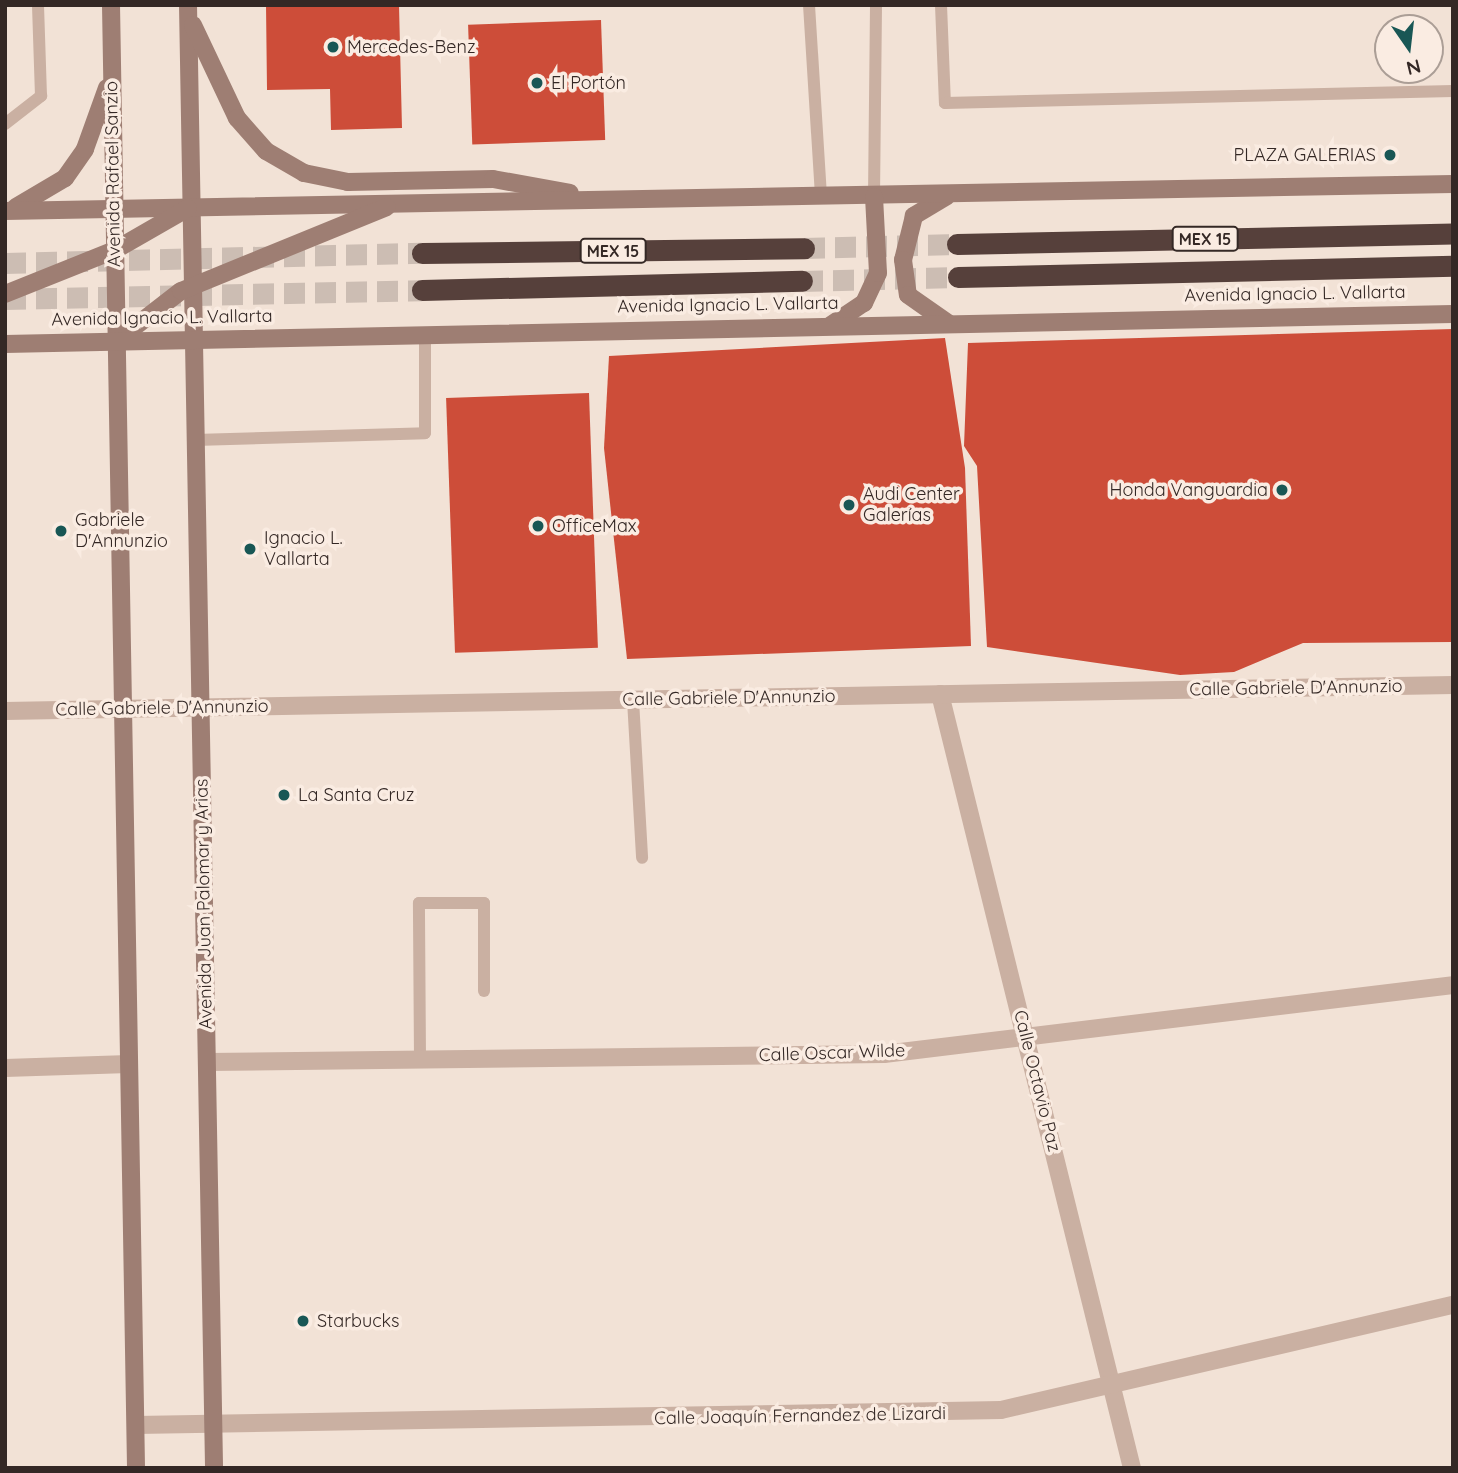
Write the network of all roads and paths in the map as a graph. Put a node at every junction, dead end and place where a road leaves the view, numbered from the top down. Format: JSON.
{"nodes":[{"id":1,"x":38,"y":5,"type":"edge"},
{"id":2,"x":111,"y":5,"type":"edge"},
{"id":3,"x":809,"y":5,"type":"edge"},
{"id":4,"x":876,"y":5,"type":"edge"},
{"id":5,"x":941,"y":5,"type":"edge"},
{"id":6,"x":189,"y":11,"type":"edge"},
{"id":7,"x":112,"y":68,"type":"junction"},
{"id":8,"x":1453,"y":91,"type":"edge"},
{"id":9,"x":5,"y":124,"type":"edge"},
{"id":10,"x":1453,"y":184,"type":"edge"},
{"id":11,"x":947,"y":196,"type":"junction"},
{"id":12,"x":874,"y":197,"type":"junction"},
{"id":13,"x":821,"y":198,"type":"junction"},
{"id":14,"x":607,"y":201,"type":"junction"},
{"id":15,"x":397,"y":203,"type":"junction"},
{"id":16,"x":190,"y":207,"type":"junction"},
{"id":17,"x":114,"y":209,"type":"junction"},
{"id":18,"x":5,"y":211,"type":"edge"},
{"id":19,"x":1453,"y":234,"type":"edge"},
{"id":20,"x":957,"y":244,"type":"tunnel mouth"},
{"id":21,"x":804,"y":248,"type":"tunnel mouth"},
{"id":22,"x":115,"y":250,"type":"junction"},
{"id":23,"x":422,"y":253,"type":"tunnel mouth"},
{"id":24,"x":1453,"y":266,"type":"edge"},
{"id":25,"x":958,"y":277,"type":"tunnel mouth"},
{"id":26,"x":802,"y":282,"type":"tunnel mouth"},
{"id":27,"x":192,"y":287,"type":"junction"},
{"id":28,"x":422,"y":290,"type":"tunnel mouth"},
{"id":29,"x":5,"y":294,"type":"edge"},
{"id":30,"x":1453,"y":314,"type":"edge"},
{"id":31,"x":950,"y":324,"type":"junction"},
{"id":32,"x":831,"y":325,"type":"junction"},
{"id":33,"x":425,"y":335,"type":"junction"},
{"id":34,"x":193,"y":341,"type":"junction"},
{"id":35,"x":115,"y":342,"type":"junction"},
{"id":36,"x":5,"y":344,"type":"edge"},
{"id":37,"x":195,"y":440,"type":"junction"},
{"id":38,"x":1453,"y":685,"type":"edge"},
{"id":39,"x":940,"y":694,"type":"junction"},
{"id":40,"x":633,"y":699,"type":"junction"},
{"id":41,"x":201,"y":707,"type":"junction"},
{"id":42,"x":123,"y":709,"type":"junction"},
{"id":43,"x":5,"y":711,"type":"edge"},
{"id":44,"x":642,"y":858,"type":"dead end"},
{"id":45,"x":1453,"y":985,"type":"edge"},
{"id":46,"x":484,"y":991,"type":"dead end"},
{"id":47,"x":1026,"y":1036,"type":"junction"},
{"id":48,"x":420,"y":1059,"type":"junction"},
{"id":49,"x":207,"y":1062,"type":"junction"},
{"id":50,"x":129,"y":1064,"type":"junction"},
{"id":51,"x":5,"y":1068,"type":"edge"},
{"id":52,"x":1453,"y":1305,"type":"edge"},
{"id":53,"x":1113,"y":1385,"type":"junction"},
{"id":54,"x":213,"y":1423,"type":"junction"},
{"id":55,"x":136,"y":1425,"type":"junction"},
{"id":56,"x":136,"y":1468,"type":"edge"},
{"id":57,"x":214,"y":1468,"type":"edge"},
{"id":58,"x":1132,"y":1468,"type":"edge"}],
"edges":[{"from":1,"to":9,"type":"lane"},
{"from":2,"to":7,"type":"main road","name":"Avenida Rafael Sanzio"},
{"from":3,"to":13,"type":"lane"},
{"from":4,"to":12,"type":"lane"},
{"from":5,"to":8,"type":"lane"},
{"from":6,"to":14,"type":"main road"},
{"from":6,"to":16,"type":"main road"},
{"from":7,"to":17,"type":"main road","name":"Avenida Rafael Sanzio"},
{"from":7,"to":18,"type":"main road"},
{"from":10,"to":11,"type":"main road"},
{"from":11,"to":12,"type":"main road"},
{"from":11,"to":31,"type":"main road"},
{"from":12,"to":13,"type":"main road"},
{"from":12,"to":32,"type":"main road"},
{"from":13,"to":14,"type":"main road"},
{"from":14,"to":15,"type":"main road"},
{"from":15,"to":16,"type":"main road"},
{"from":15,"to":27,"type":"main road"},
{"from":16,"to":17,"type":"main road"},
{"from":16,"to":22,"type":"main road"},
{"from":16,"to":27,"type":"main road"},
{"from":17,"to":18,"type":"main road"},
{"from":17,"to":22,"type":"main road","name":"Avenida Rafael Sanzio"},
{"from":19,"to":20,"type":"highway","number":"MEX 15"},
{"from":21,"to":23,"type":"highway","number":"MEX 15"},
{"from":22,"to":29,"type":"main road"},
{"from":22,"to":35,"type":"main road","name":"Avenida Rafael Sanzio"},
{"from":24,"to":25,"type":"highway","name":"Avenida Ignacio L. Vallarta","number":"MEX 15"},
{"from":26,"to":28,"type":"highway","name":"Avenida Ignacio L. Vallarta","number":"MEX 15"},
{"from":27,"to":34,"type":"main road"},
{"from":27,"to":35,"type":"main road"},
{"from":30,"to":31,"type":"main road","name":"Avenida Ignacio L. Vallarta"},
{"from":31,"to":32,"type":"main road","name":"Avenida Ignacio L. Vallarta"},
{"from":32,"to":33,"type":"main road","name":"Avenida Ignacio L. Vallarta"},
{"from":33,"to":34,"type":"main road","name":"Avenida Ignacio L. Vallarta"},
{"from":33,"to":37,"type":"lane"},
{"from":34,"to":35,"type":"main road","name":"Avenida Ignacio L. Vallarta"},
{"from":34,"to":37,"type":"main road","name":"Avenida Juan Palomar y Arias"},
{"from":35,"to":36,"type":"main road","name":"Avenida Ignacio L. Vallarta"},
{"from":35,"to":42,"type":"main road"},
{"from":37,"to":41,"type":"main road","name":"Avenida Juan Palomar y Arias"},
{"from":38,"to":39,"type":"street","name":"Calle Gabriele D'Annunzio"},
{"from":39,"to":40,"type":"street","name":"Calle Gabriele D'Annunzio"},
{"from":39,"to":47,"type":"street","name":"Calle Octavio Paz"},
{"from":40,"to":41,"type":"street","name":"Calle Gabriele D'Annunzio"},
{"from":40,"to":44,"type":"lane"},
{"from":41,"to":42,"type":"street","name":"Calle Gabriele D'Annunzio"},
{"from":41,"to":49,"type":"main road","name":"Avenida Juan Palomar y Arias"},
{"from":42,"to":43,"type":"street","name":"Calle Gabriele D'Annunzio"},
{"from":42,"to":50,"type":"main road"},
{"from":45,"to":47,"type":"street","name":"Calle Oscar Wilde"},
{"from":46,"to":48,"type":"lane"},
{"from":47,"to":48,"type":"street","name":"Calle Oscar Wilde"},
{"from":47,"to":53,"type":"street","name":"Calle Octavio Paz"},
{"from":48,"to":49,"type":"street","name":"Calle Oscar Wilde"},
{"from":49,"to":54,"type":"main road","name":"Avenida Juan Palomar y Arias"},
{"from":50,"to":51,"type":"street"},
{"from":50,"to":55,"type":"main road"},
{"from":52,"to":53,"type":"street","name":"Calle Joaquín Fernandez de Lizardi"},
{"from":53,"to":54,"type":"street","name":"Calle Joaquín Fernandez de Lizardi"},
{"from":53,"to":58,"type":"street","name":"Calle Octavio Paz"},
{"from":54,"to":55,"type":"street","name":"Calle Joaquín Fernandez de Lizardi"},
{"from":54,"to":57,"type":"main road","name":"Avenida Juan Palomar y Arias"},
{"from":55,"to":56,"type":"main road"}]}
